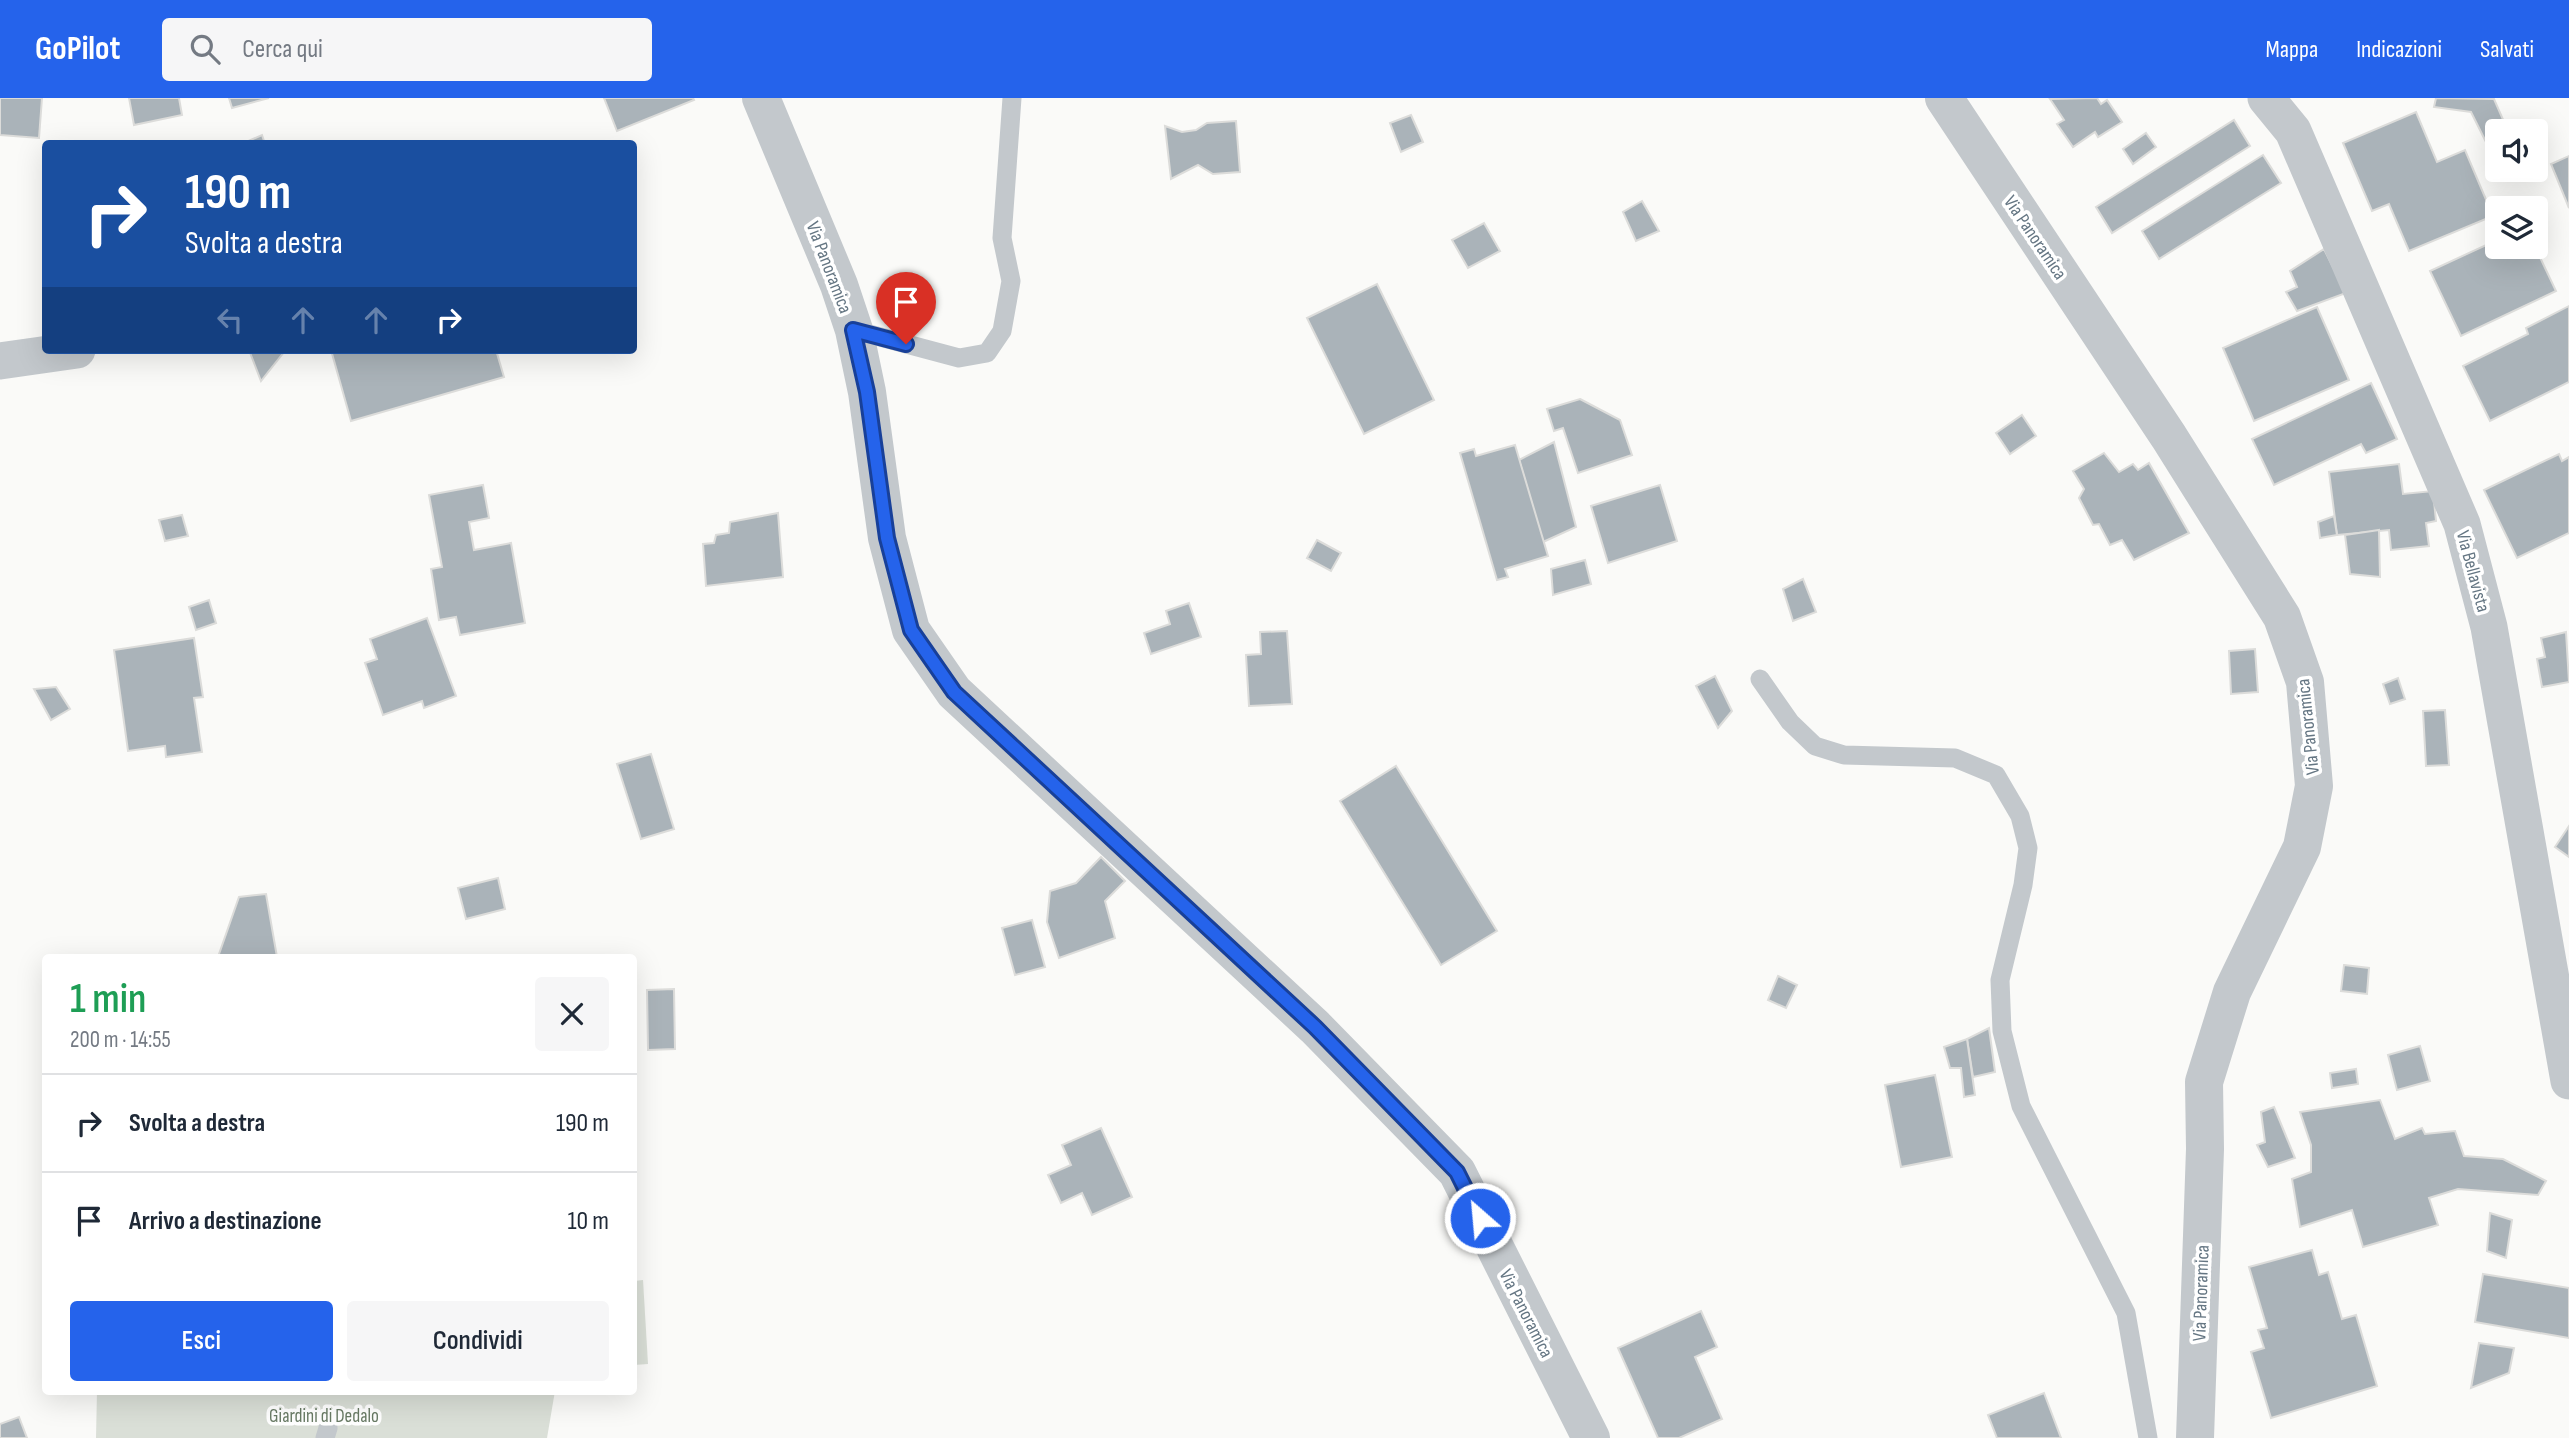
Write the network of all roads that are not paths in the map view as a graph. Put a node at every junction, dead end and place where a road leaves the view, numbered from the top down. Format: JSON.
{"nodes":[{"id":1,"x":761,"y":98,"type":"edge"},
{"id":2,"x":1012,"y":98,"type":"edge"},
{"id":3,"x":1944,"y":98,"type":"edge"},
{"id":4,"x":2266,"y":98,"type":"edge"},
{"id":5,"x":853,"y":330,"type":"junction"},
{"id":6,"x":49,"y":354,"type":"edge"},
{"id":7,"x":0,"y":361,"type":"edge"},
{"id":8,"x":1760,"y":679,"type":"dead end"},
{"id":9,"x":2558,"y":954,"type":"edge"},
{"id":10,"x":2569,"y":1081,"type":"edge"},
{"id":11,"x":1591,"y":1438,"type":"edge"},
{"id":12,"x":2148,"y":1438,"type":"edge"},
{"id":13,"x":2195,"y":1438,"type":"edge"}],
"edges":[{"from":1,"to":5,"type":"street","name":"Via Panoramica"},
{"from":2,"to":5,"type":"lane"},
{"from":3,"to":13,"type":"street","name":"Via Panoramica"},
{"from":4,"to":9,"type":"street","name":"Via Bellavista"},
{"from":5,"to":11,"type":"street","name":"Via Panoramica"},
{"from":6,"to":7,"type":"street"},
{"from":8,"to":12,"type":"lane"},
{"from":9,"to":10,"type":"street","name":"Via Bellavista"}]}
